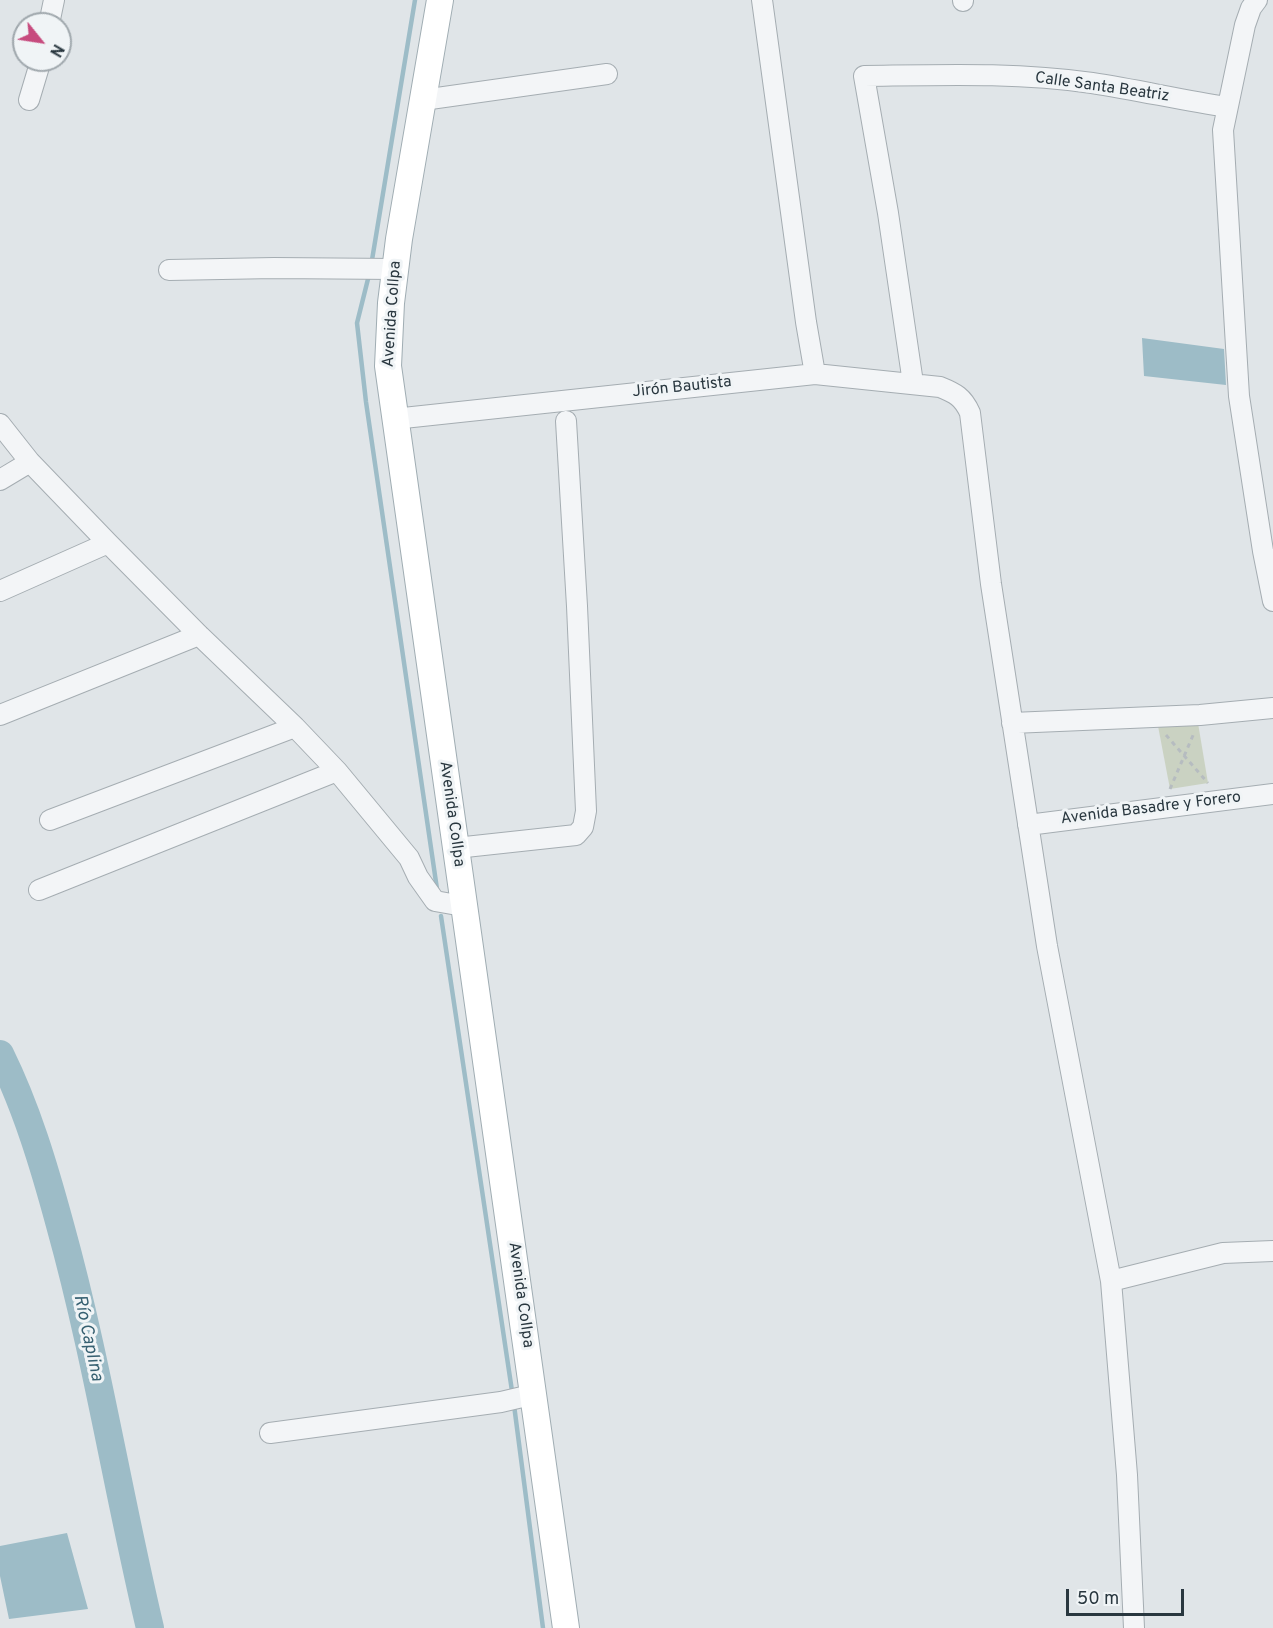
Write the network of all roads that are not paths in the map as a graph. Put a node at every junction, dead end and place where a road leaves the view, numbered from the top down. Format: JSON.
{"nodes":[{"id":1,"x":440,"y":0,"type":"edge"},
{"id":2,"x":762,"y":0,"type":"edge"},
{"id":3,"x":1257,"y":0,"type":"edge"},
{"id":4,"x":37,"y":72,"type":"edge"},
{"id":5,"x":607,"y":74,"type":"dead end"},
{"id":6,"x":29,"y":100,"type":"dead end"},
{"id":7,"x":423,"y":100,"type":"junction"},
{"id":8,"x":1227,"y":107,"type":"junction"},
{"id":9,"x":396,"y":269,"type":"junction"},
{"id":10,"x":169,"y":270,"type":"dead end"},
{"id":11,"x":815,"y":374,"type":"junction"},
{"id":12,"x":913,"y":383,"type":"junction"},
{"id":13,"x":394,"y":418,"type":"junction"},
{"id":14,"x":566,"y":421,"type":"dead end"},
{"id":15,"x":0,"y":424,"type":"edge"},
{"id":16,"x":30,"y":462,"type":"junction"},
{"id":17,"x":0,"y":480,"type":"edge"},
{"id":18,"x":108,"y":543,"type":"junction"},
{"id":19,"x":0,"y":591,"type":"edge"},
{"id":20,"x":1273,"y":601,"type":"edge"},
{"id":21,"x":199,"y":635,"type":"junction"},
{"id":22,"x":1273,"y":708,"type":"edge"},
{"id":23,"x":0,"y":715,"type":"edge"},
{"id":24,"x":1012,"y":723,"type":"junction"},
{"id":25,"x":295,"y":727,"type":"junction"},
{"id":26,"x":337,"y":771,"type":"junction"},
{"id":27,"x":1273,"y":794,"type":"edge"},
{"id":28,"x":50,"y":820,"type":"dead end"},
{"id":29,"x":1028,"y":825,"type":"junction"},
{"id":30,"x":456,"y":848,"type":"junction"},
{"id":31,"x":39,"y":890,"type":"dead end"},
{"id":32,"x":464,"y":906,"type":"junction"},
{"id":33,"x":1273,"y":1251,"type":"edge"},
{"id":34,"x":1111,"y":1281,"type":"junction"},
{"id":35,"x":535,"y":1394,"type":"junction"},
{"id":36,"x":270,"y":1433,"type":"dead end"},
{"id":37,"x":566,"y":1628,"type":"edge"},
{"id":38,"x":1134,"y":1628,"type":"edge"}],
"edges":[{"from":1,"to":7,"type":"main road","name":"Avenida Collpa"},
{"from":2,"to":11,"type":"street"},
{"from":3,"to":8,"type":"street"},
{"from":4,"to":6,"type":"street"},
{"from":5,"to":7,"type":"street"},
{"from":7,"to":9,"type":"main road","name":"Avenida Collpa"},
{"from":8,"to":12,"type":"street","name":"Calle Santa Beatriz"},
{"from":8,"to":20,"type":"street"},
{"from":9,"to":10,"type":"street"},
{"from":9,"to":13,"type":"main road","name":"Avenida Collpa"},
{"from":11,"to":12,"type":"street","name":"Jirón Bautista"},
{"from":11,"to":13,"type":"street","name":"Jirón Bautista"},
{"from":12,"to":24,"type":"street","name":"Jirón Bautista"},
{"from":13,"to":30,"type":"main road","name":"Avenida Collpa"},
{"from":14,"to":30,"type":"street"},
{"from":15,"to":16,"type":"street"},
{"from":16,"to":17,"type":"street"},
{"from":16,"to":18,"type":"street"},
{"from":18,"to":19,"type":"street"},
{"from":18,"to":21,"type":"street"},
{"from":21,"to":23,"type":"street"},
{"from":21,"to":25,"type":"street"},
{"from":22,"to":24,"type":"street"},
{"from":24,"to":29,"type":"street"},
{"from":25,"to":26,"type":"street"},
{"from":25,"to":28,"type":"street"},
{"from":26,"to":31,"type":"street"},
{"from":26,"to":32,"type":"street"},
{"from":27,"to":29,"type":"street","name":"Avenida Basadre y Forero"},
{"from":29,"to":34,"type":"street"},
{"from":30,"to":32,"type":"main road","name":"Avenida Collpa"},
{"from":32,"to":35,"type":"main road","name":"Avenida Collpa"},
{"from":33,"to":34,"type":"street"},
{"from":34,"to":38,"type":"street"},
{"from":35,"to":36,"type":"street"},
{"from":35,"to":37,"type":"main road","name":"Avenida Collpa"}]}
